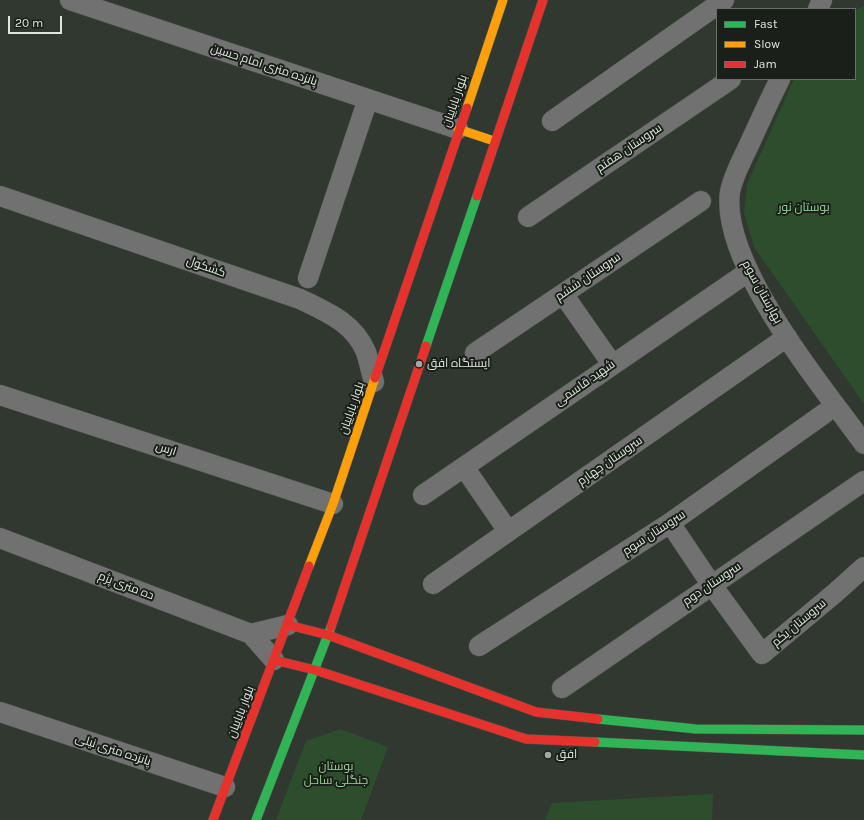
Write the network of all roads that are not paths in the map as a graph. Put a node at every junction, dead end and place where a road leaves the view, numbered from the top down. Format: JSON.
{"nodes":[{"id":1,"x":70,"y":0,"type":"edge"},
{"id":2,"x":503,"y":0,"type":"edge"},
{"id":3,"x":543,"y":0,"type":"edge"},
{"id":4,"x":724,"y":0,"type":"edge"},
{"id":5,"x":730,"y":80,"type":"edge"},
{"id":6,"x":780,"y":80,"type":"edge"},
{"id":7,"x":368,"y":99,"type":"junction"},
{"id":8,"x":552,"y":122,"type":"dead end"},
{"id":9,"x":458,"y":129,"type":"junction"},
{"id":10,"x":494,"y":141,"type":"junction"},
{"id":11,"x":0,"y":196,"type":"edge"},
{"id":12,"x":700,"y":201,"type":"dead end"},
{"id":13,"x":528,"y":218,"type":"dead end"},
{"id":14,"x":748,"y":272,"type":"junction"},
{"id":15,"x":308,"y":278,"type":"dead end"},
{"id":16,"x":563,"y":294,"type":"junction"},
{"id":17,"x":787,"y":337,"type":"junction"},
{"id":18,"x":475,"y":354,"type":"dead end"},
{"id":19,"x":612,"y":364,"type":"junction"},
{"id":20,"x":374,"y":382,"type":"junction"},
{"id":21,"x":0,"y":395,"type":"edge"},
{"id":22,"x":825,"y":413,"type":"dead end"},
{"id":23,"x":864,"y":444,"type":"edge"},
{"id":24,"x":464,"y":467,"type":"junction"},
{"id":25,"x":864,"y":481,"type":"edge"},
{"id":26,"x":423,"y":495,"type":"dead end"},
{"id":27,"x":333,"y":504,"type":"junction"},
{"id":28,"x":670,"y":523,"type":"junction"},
{"id":29,"x":508,"y":531,"type":"junction"},
{"id":30,"x":0,"y":538,"type":"edge"},
{"id":31,"x":864,"y":567,"type":"edge"},
{"id":32,"x":433,"y":584,"type":"dead end"},
{"id":33,"x":711,"y":584,"type":"junction"},
{"id":34,"x":288,"y":625,"type":"junction"},
{"id":35,"x":251,"y":634,"type":"junction"},
{"id":36,"x":328,"y":635,"type":"junction"},
{"id":37,"x":479,"y":646,"type":"dead end"},
{"id":38,"x":274,"y":660,"type":"junction"},
{"id":39,"x":315,"y":670,"type":"junction"},
{"id":40,"x":562,"y":688,"type":"dead end"},
{"id":41,"x":0,"y":712,"type":"edge"},
{"id":42,"x":862,"y":741,"type":"edge"},
{"id":43,"x":225,"y":787,"type":"junction"},
{"id":44,"x":213,"y":820,"type":"edge"},
{"id":45,"x":256,"y":820,"type":"edge"}],
"edges":[{"from":1,"to":7,"type":"street","name":"پانزده متری امام حسین"},
{"from":2,"to":9,"type":"main road","name":"بلوار باباییان"},
{"from":3,"to":10,"type":"main road"},
{"from":4,"to":8,"type":"street"},
{"from":5,"to":13,"type":"street","name":"سروستان هفتم"},
{"from":6,"to":14,"type":"street","name":"بهارستان سوم"},
{"from":7,"to":9,"type":"street","name":"پانزده متری امام حسین"},
{"from":7,"to":15,"type":"street"},
{"from":9,"to":10,"type":"main road"},
{"from":9,"to":20,"type":"main road","name":"بلوار باباییان"},
{"from":10,"to":36,"type":"main road"},
{"from":11,"to":20,"type":"street","name":"کشکول"},
{"from":12,"to":16,"type":"street","name":"سروستان ششم"},
{"from":14,"to":17,"type":"street","name":"بهارستان سوم"},
{"from":14,"to":19,"type":"street","name":"شهید قاسمی"},
{"from":16,"to":18,"type":"street","name":"سروستان ششم"},
{"from":16,"to":19,"type":"street"},
{"from":17,"to":23,"type":"street","name":"بهارستان سوم"},
{"from":17,"to":29,"type":"street","name":"سروستان چهارم"},
{"from":19,"to":24,"type":"street","name":"شهید قاسمی"},
{"from":20,"to":27,"type":"main road","name":"بلوار باباییان"},
{"from":21,"to":27,"type":"street","name":"ارس"},
{"from":22,"to":28,"type":"street","name":"سروستان سوم"},
{"from":24,"to":26,"type":"street","name":"شهید قاسمی"},
{"from":24,"to":29,"type":"street"},
{"from":25,"to":33,"type":"street","name":"سروستان دوم"},
{"from":27,"to":34,"type":"main road","name":"بلوار باباییان"},
{"from":28,"to":33,"type":"street"},
{"from":28,"to":37,"type":"street","name":"سروستان سوم"},
{"from":29,"to":32,"type":"street","name":"سروستان چهارم"},
{"from":30,"to":35,"type":"street","name":"ده متری پژم"},
{"from":31,"to":33,"type":"street","name":"سروستان یکم"},
{"from":33,"to":40,"type":"street","name":"سروستان دوم"},
{"from":34,"to":35,"type":"street"},
{"from":34,"to":36,"type":"main road"},
{"from":34,"to":38,"type":"main road","name":"بلوار باباییان"},
{"from":35,"to":38,"type":"street","name":"ده متری پژم"},
{"from":36,"to":39,"type":"main road"},
{"from":36,"to":42,"type":"main road"},
{"from":38,"to":39,"type":"main road"},
{"from":38,"to":43,"type":"main road","name":"بلوار باباییان"},
{"from":39,"to":42,"type":"main road"},
{"from":39,"to":45,"type":"main road"},
{"from":41,"to":43,"type":"street","name":"پانزده متری نیلی"},
{"from":43,"to":44,"type":"main road","name":"بلوار باباییان"}]}
